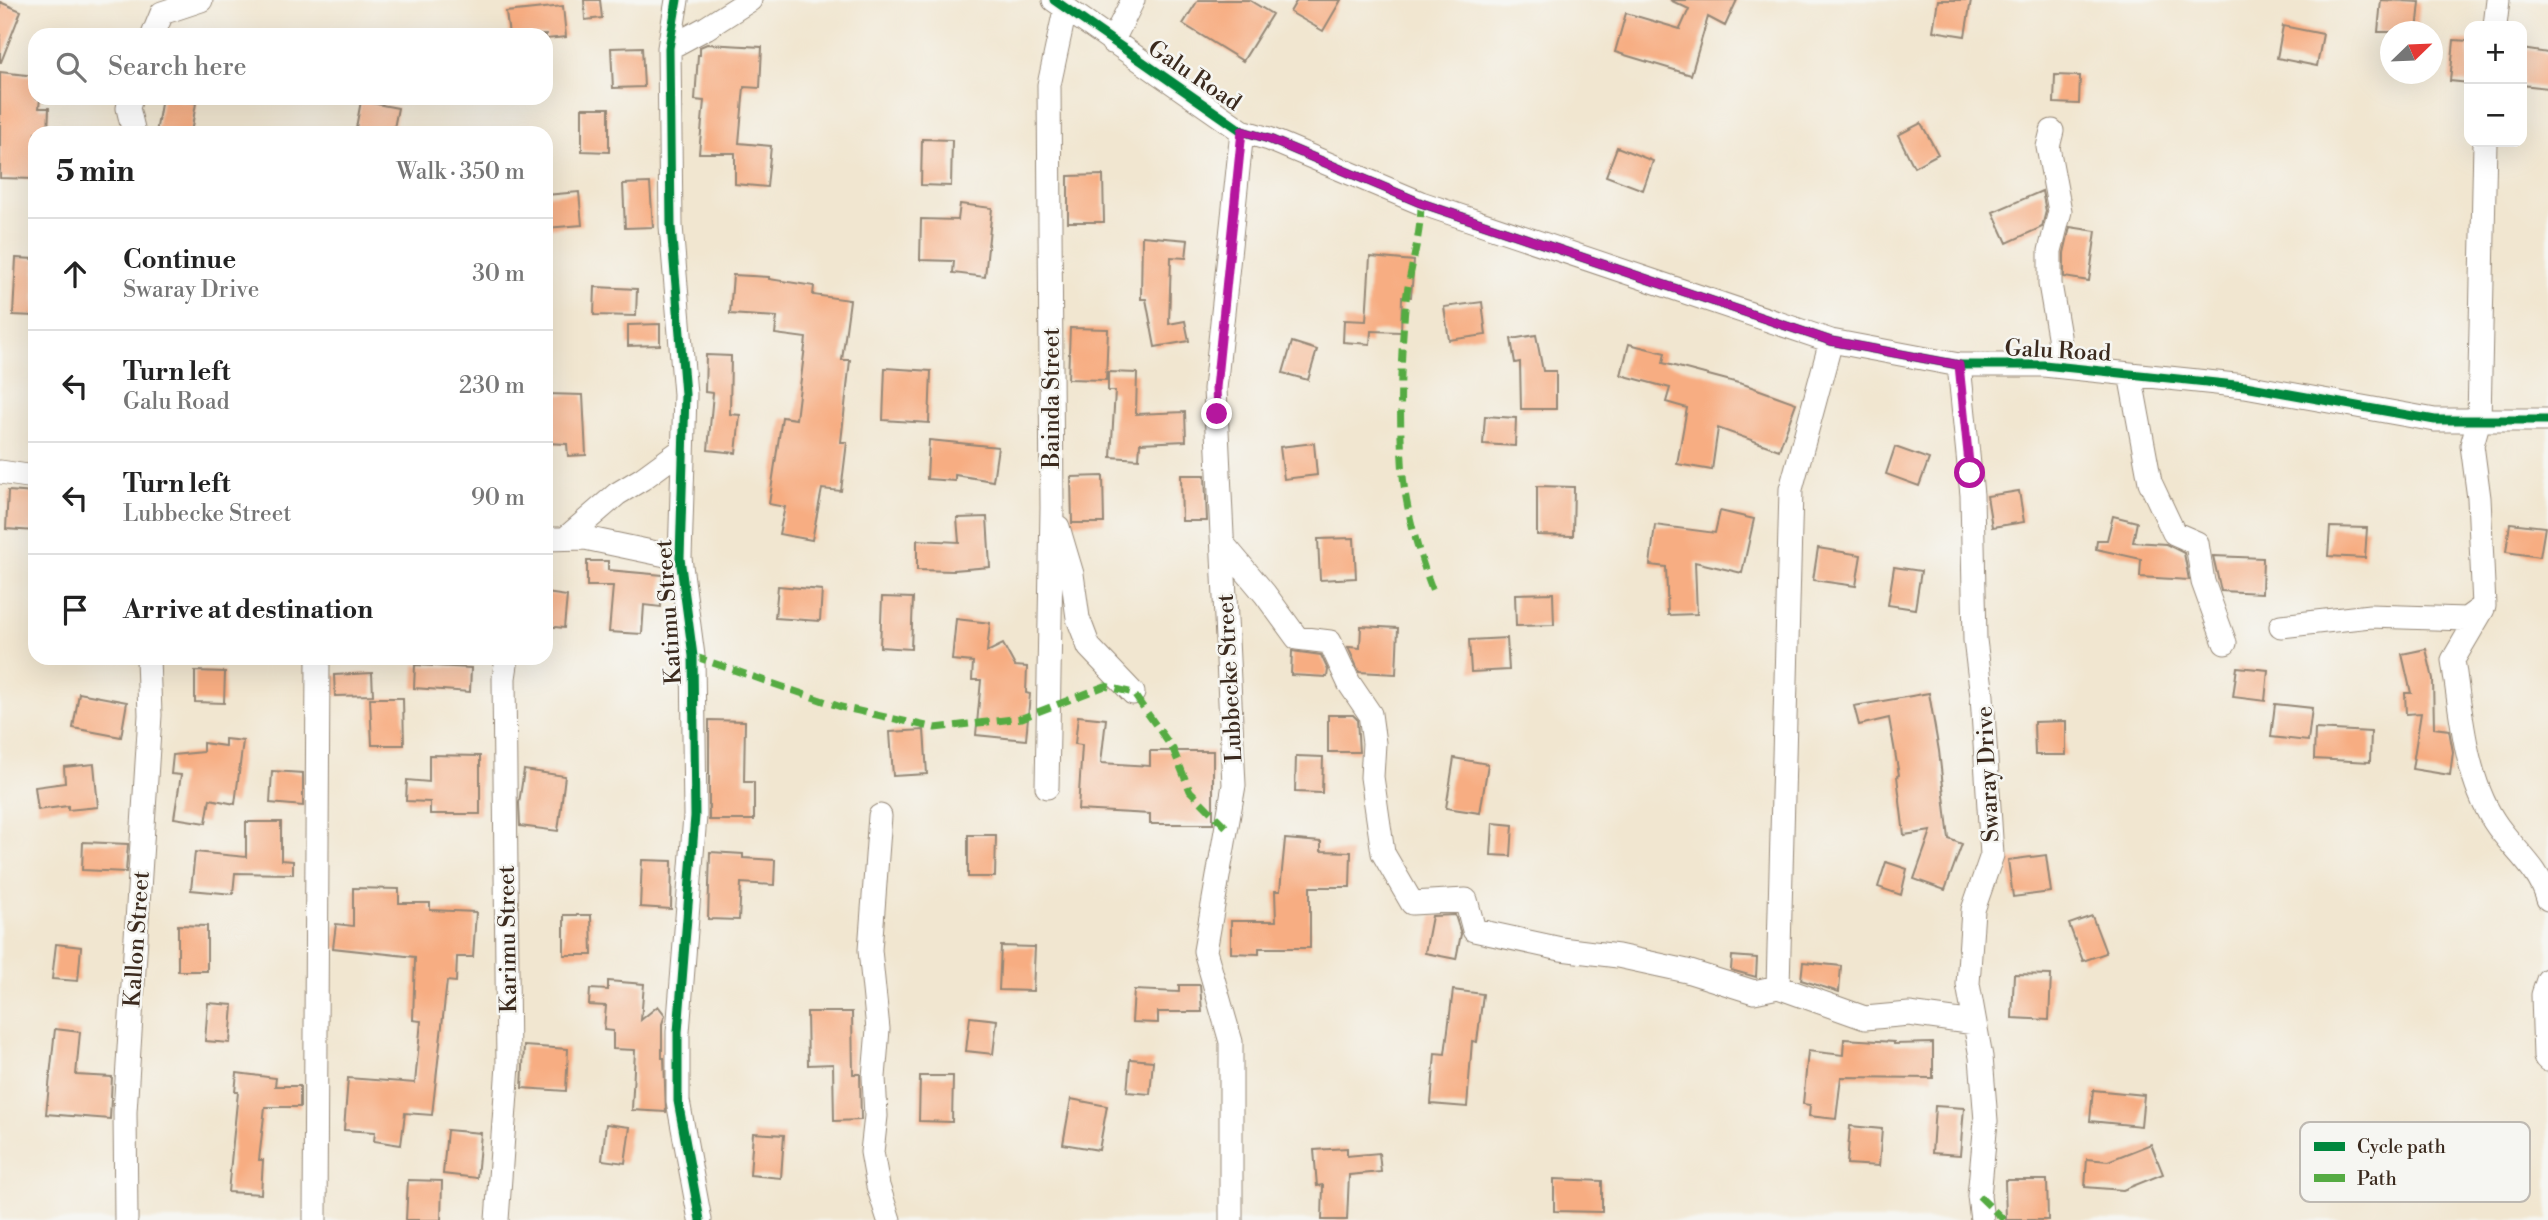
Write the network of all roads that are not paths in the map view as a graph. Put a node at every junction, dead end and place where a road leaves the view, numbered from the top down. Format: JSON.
{"nodes":[{"id":1,"x":201,"y":0,"type":"edge"},
{"id":2,"x":677,"y":0,"type":"edge"},
{"id":3,"x":750,"y":0,"type":"edge"},
{"id":4,"x":1133,"y":0,"type":"edge"},
{"id":5,"x":2498,"y":0,"type":"edge"},
{"id":6,"x":1059,"y":5,"type":"edge"},
{"id":7,"x":2496,"y":21,"type":"edge"},
{"id":8,"x":156,"y":28,"type":"edge"},
{"id":9,"x":1112,"y":42,"type":"junction"},
{"id":10,"x":670,"y":48,"type":"junction"},
{"id":11,"x":129,"y":105,"type":"edge"},
{"id":12,"x":132,"y":126,"type":"edge"},
{"id":13,"x":1242,"y":131,"type":"junction"},
{"id":14,"x":2052,"y":131,"type":"dead end"},
{"id":15,"x":2485,"y":147,"type":"edge"},
{"id":16,"x":1831,"y":341,"type":"junction"},
{"id":17,"x":1959,"y":365,"type":"junction"},
{"id":18,"x":2060,"y":366,"type":"junction"},
{"id":19,"x":2130,"y":373,"type":"junction"},
{"id":20,"x":2479,"y":420,"type":"junction"},
{"id":21,"x":2548,"y":420,"type":"edge"},
{"id":22,"x":683,"y":449,"type":"junction"},
{"id":23,"x":0,"y":472,"type":"edge"},
{"id":24,"x":28,"y":476,"type":"edge"},
{"id":25,"x":1052,"y":508,"type":"junction"},
{"id":26,"x":556,"y":539,"type":"edge"},
{"id":27,"x":1223,"y":544,"type":"junction"},
{"id":28,"x":680,"y":558,"type":"junction"},
{"id":29,"x":2484,"y":606,"type":"junction"},
{"id":30,"x":2281,"y":626,"type":"dead end"},
{"id":31,"x":2225,"y":643,"type":"dead end"},
{"id":32,"x":148,"y":665,"type":"edge"},
{"id":33,"x":318,"y":665,"type":"edge"},
{"id":34,"x":506,"y":665,"type":"edge"},
{"id":35,"x":1133,"y":694,"type":"dead end"},
{"id":36,"x":1047,"y":787,"type":"dead end"},
{"id":37,"x":880,"y":816,"type":"dead end"},
{"id":38,"x":2548,"y":899,"type":"edge"},
{"id":39,"x":2548,"y":980,"type":"edge"},
{"id":40,"x":1778,"y":987,"type":"junction"},
{"id":41,"x":1975,"y":1023,"type":"junction"},
{"id":42,"x":2548,"y":1060,"type":"edge"},
{"id":43,"x":126,"y":1220,"type":"edge"},
{"id":44,"x":316,"y":1220,"type":"edge"},
{"id":45,"x":497,"y":1220,"type":"edge"},
{"id":46,"x":700,"y":1220,"type":"edge"},
{"id":47,"x":889,"y":1220,"type":"edge"},
{"id":48,"x":1231,"y":1220,"type":"edge"},
{"id":49,"x":1982,"y":1220,"type":"edge"}],
"edges":[{"from":1,"to":8,"type":"street"},
{"from":2,"to":10,"type":"street","name":"Katimu Street"},
{"from":3,"to":10,"type":"street"},
{"from":4,"to":9,"type":"street"},
{"from":5,"to":7,"type":"street"},
{"from":6,"to":9,"type":"street","name":"Galu Road"},
{"from":6,"to":25,"type":"street","name":"Bainda Street"},
{"from":9,"to":13,"type":"street","name":"Galu Road"},
{"from":10,"to":22,"type":"street","name":"Katimu Street"},
{"from":11,"to":12,"type":"street"},
{"from":13,"to":16,"type":"street","name":"Galu Road"},
{"from":13,"to":27,"type":"street","name":"Lubbecke Street"},
{"from":14,"to":18,"type":"street"},
{"from":15,"to":20,"type":"street"},
{"from":16,"to":17,"type":"street","name":"Galu Road"},
{"from":16,"to":40,"type":"street"},
{"from":17,"to":18,"type":"street","name":"Galu Road"},
{"from":17,"to":41,"type":"street","name":"Swaray Drive"},
{"from":18,"to":19,"type":"street","name":"Galu Road"},
{"from":19,"to":20,"type":"street","name":"Galu Road"},
{"from":19,"to":31,"type":"street"},
{"from":20,"to":21,"type":"street","name":"Galu Road"},
{"from":20,"to":29,"type":"street"},
{"from":22,"to":26,"type":"street"},
{"from":22,"to":28,"type":"street","name":"Katimu Street"},
{"from":23,"to":24,"type":"street"},
{"from":25,"to":35,"type":"street"},
{"from":25,"to":36,"type":"street","name":"Bainda Street"},
{"from":26,"to":28,"type":"street"},
{"from":27,"to":40,"type":"street"},
{"from":27,"to":48,"type":"street","name":"Lubbecke Street"},
{"from":28,"to":46,"type":"street","name":"Katimu Street"},
{"from":29,"to":30,"type":"street"},
{"from":29,"to":38,"type":"street"},
{"from":32,"to":43,"type":"street","name":"Kallon Street"},
{"from":33,"to":44,"type":"street"},
{"from":34,"to":45,"type":"street","name":"Karimu Street"},
{"from":37,"to":47,"type":"street"},
{"from":39,"to":42,"type":"street"},
{"from":40,"to":41,"type":"street"},
{"from":41,"to":49,"type":"street","name":"Swaray Drive"}]}
